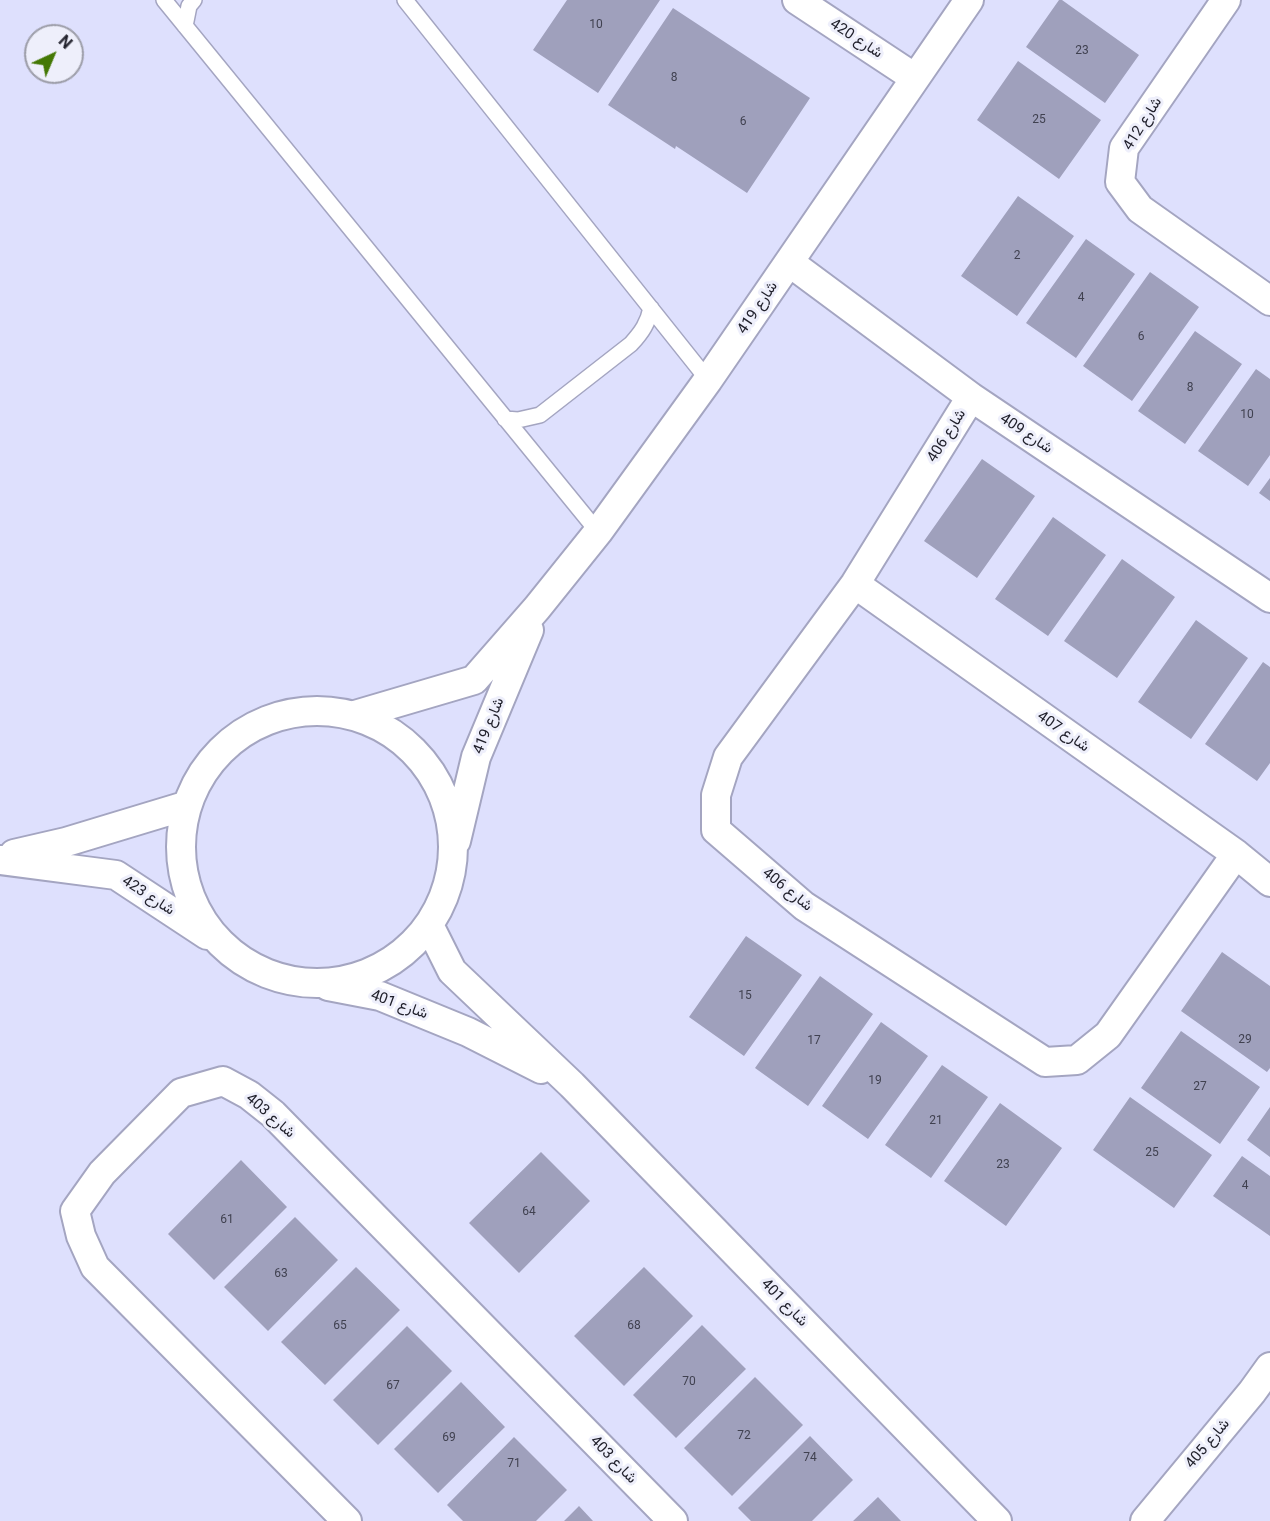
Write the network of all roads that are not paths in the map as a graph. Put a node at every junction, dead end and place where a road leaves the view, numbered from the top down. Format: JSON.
{"nodes":[{"id":1,"x":164,"y":0,"type":"edge"},
{"id":2,"x":194,"y":0,"type":"edge"},
{"id":3,"x":405,"y":0,"type":"edge"},
{"id":4,"x":796,"y":0,"type":"edge"},
{"id":5,"x":969,"y":0,"type":"edge"},
{"id":6,"x":1226,"y":0,"type":"edge"},
{"id":7,"x":185,"y":26,"type":"junction"},
{"id":8,"x":915,"y":78,"type":"junction"},
{"id":9,"x":789,"y":262,"type":"junction"},
{"id":10,"x":1270,"y":301,"type":"edge"},
{"id":11,"x":651,"y":308,"type":"junction"},
{"id":12,"x":708,"y":380,"type":"junction"},
{"id":13,"x":971,"y":397,"type":"junction"},
{"id":14,"x":505,"y":419,"type":"junction"},
{"id":15,"x":598,"y":532,"type":"junction"},
{"id":16,"x":855,"y":584,"type":"junction"},
{"id":17,"x":1270,"y":598,"type":"edge"},
{"id":18,"x":537,"y":608,"type":"junction"},
{"id":19,"x":355,"y":715,"type":"junction"},
{"id":20,"x":185,"y":806,"type":"junction"},
{"id":21,"x":454,"y":847,"type":"junction"},
{"id":22,"x":1236,"y":854,"type":"junction"},
{"id":23,"x":0,"y":859,"type":"edge"},
{"id":24,"x":1270,"y":882,"type":"edge"},
{"id":25,"x":430,"y":927,"type":"junction"},
{"id":26,"x":218,"y":943,"type":"junction"},
{"id":27,"x":320,"y":985,"type":"junction"},
{"id":28,"x":572,"y":1085,"type":"junction"},
{"id":29,"x":1270,"y":1367,"type":"edge"},
{"id":30,"x":347,"y":1521,"type":"edge"},
{"id":31,"x":673,"y":1521,"type":"edge"},
{"id":32,"x":997,"y":1521,"type":"edge"},
{"id":33,"x":1144,"y":1521,"type":"edge"}],
"edges":[{"from":1,"to":7,"type":"lane"},
{"from":2,"to":7,"type":"lane"},
{"from":3,"to":11,"type":"lane"},
{"from":4,"to":8,"type":"street","name":"شارع 420"},
{"from":5,"to":8,"type":"street","name":"شارع 419"},
{"from":6,"to":10,"type":"street","name":"شارع 412"},
{"from":7,"to":14,"type":"lane"},
{"from":8,"to":9,"type":"street","name":"شارع 419"},
{"from":9,"to":12,"type":"street","name":"شارع 419"},
{"from":9,"to":13,"type":"street","name":"شارع 409"},
{"from":11,"to":12,"type":"lane"},
{"from":11,"to":14,"type":"lane"},
{"from":12,"to":15,"type":"street","name":"شارع 419"},
{"from":13,"to":16,"type":"street","name":"شارع 406"},
{"from":13,"to":17,"type":"street","name":"شارع 409"},
{"from":14,"to":15,"type":"lane"},
{"from":15,"to":18,"type":"street","name":"شارع 419"},
{"from":16,"to":22,"type":"street","name":"شارع 407"},
{"from":16,"to":22,"type":"street","name":"شارع 406"},
{"from":18,"to":19,"type":"street","name":"شارع 419"},
{"from":18,"to":21,"type":"street","name":"شارع 419"},
{"from":19,"to":20,"type":"street"},
{"from":19,"to":21,"type":"street"},
{"from":20,"to":23,"type":"street","name":"شارع 423"},
{"from":20,"to":26,"type":"street"},
{"from":21,"to":25,"type":"street"},
{"from":22,"to":24,"type":"street","name":"شارع 407"},
{"from":23,"to":26,"type":"street","name":"شارع 423"},
{"from":25,"to":27,"type":"street"},
{"from":25,"to":28,"type":"street","name":"شارع 401"},
{"from":26,"to":27,"type":"street","name":"شارع 423"},
{"from":27,"to":28,"type":"street","name":"شارع 401"},
{"from":28,"to":32,"type":"street","name":"شارع 401"},
{"from":29,"to":33,"type":"street","name":"شارع 405"},
{"from":30,"to":31,"type":"street","name":"شارع 403"}]}
